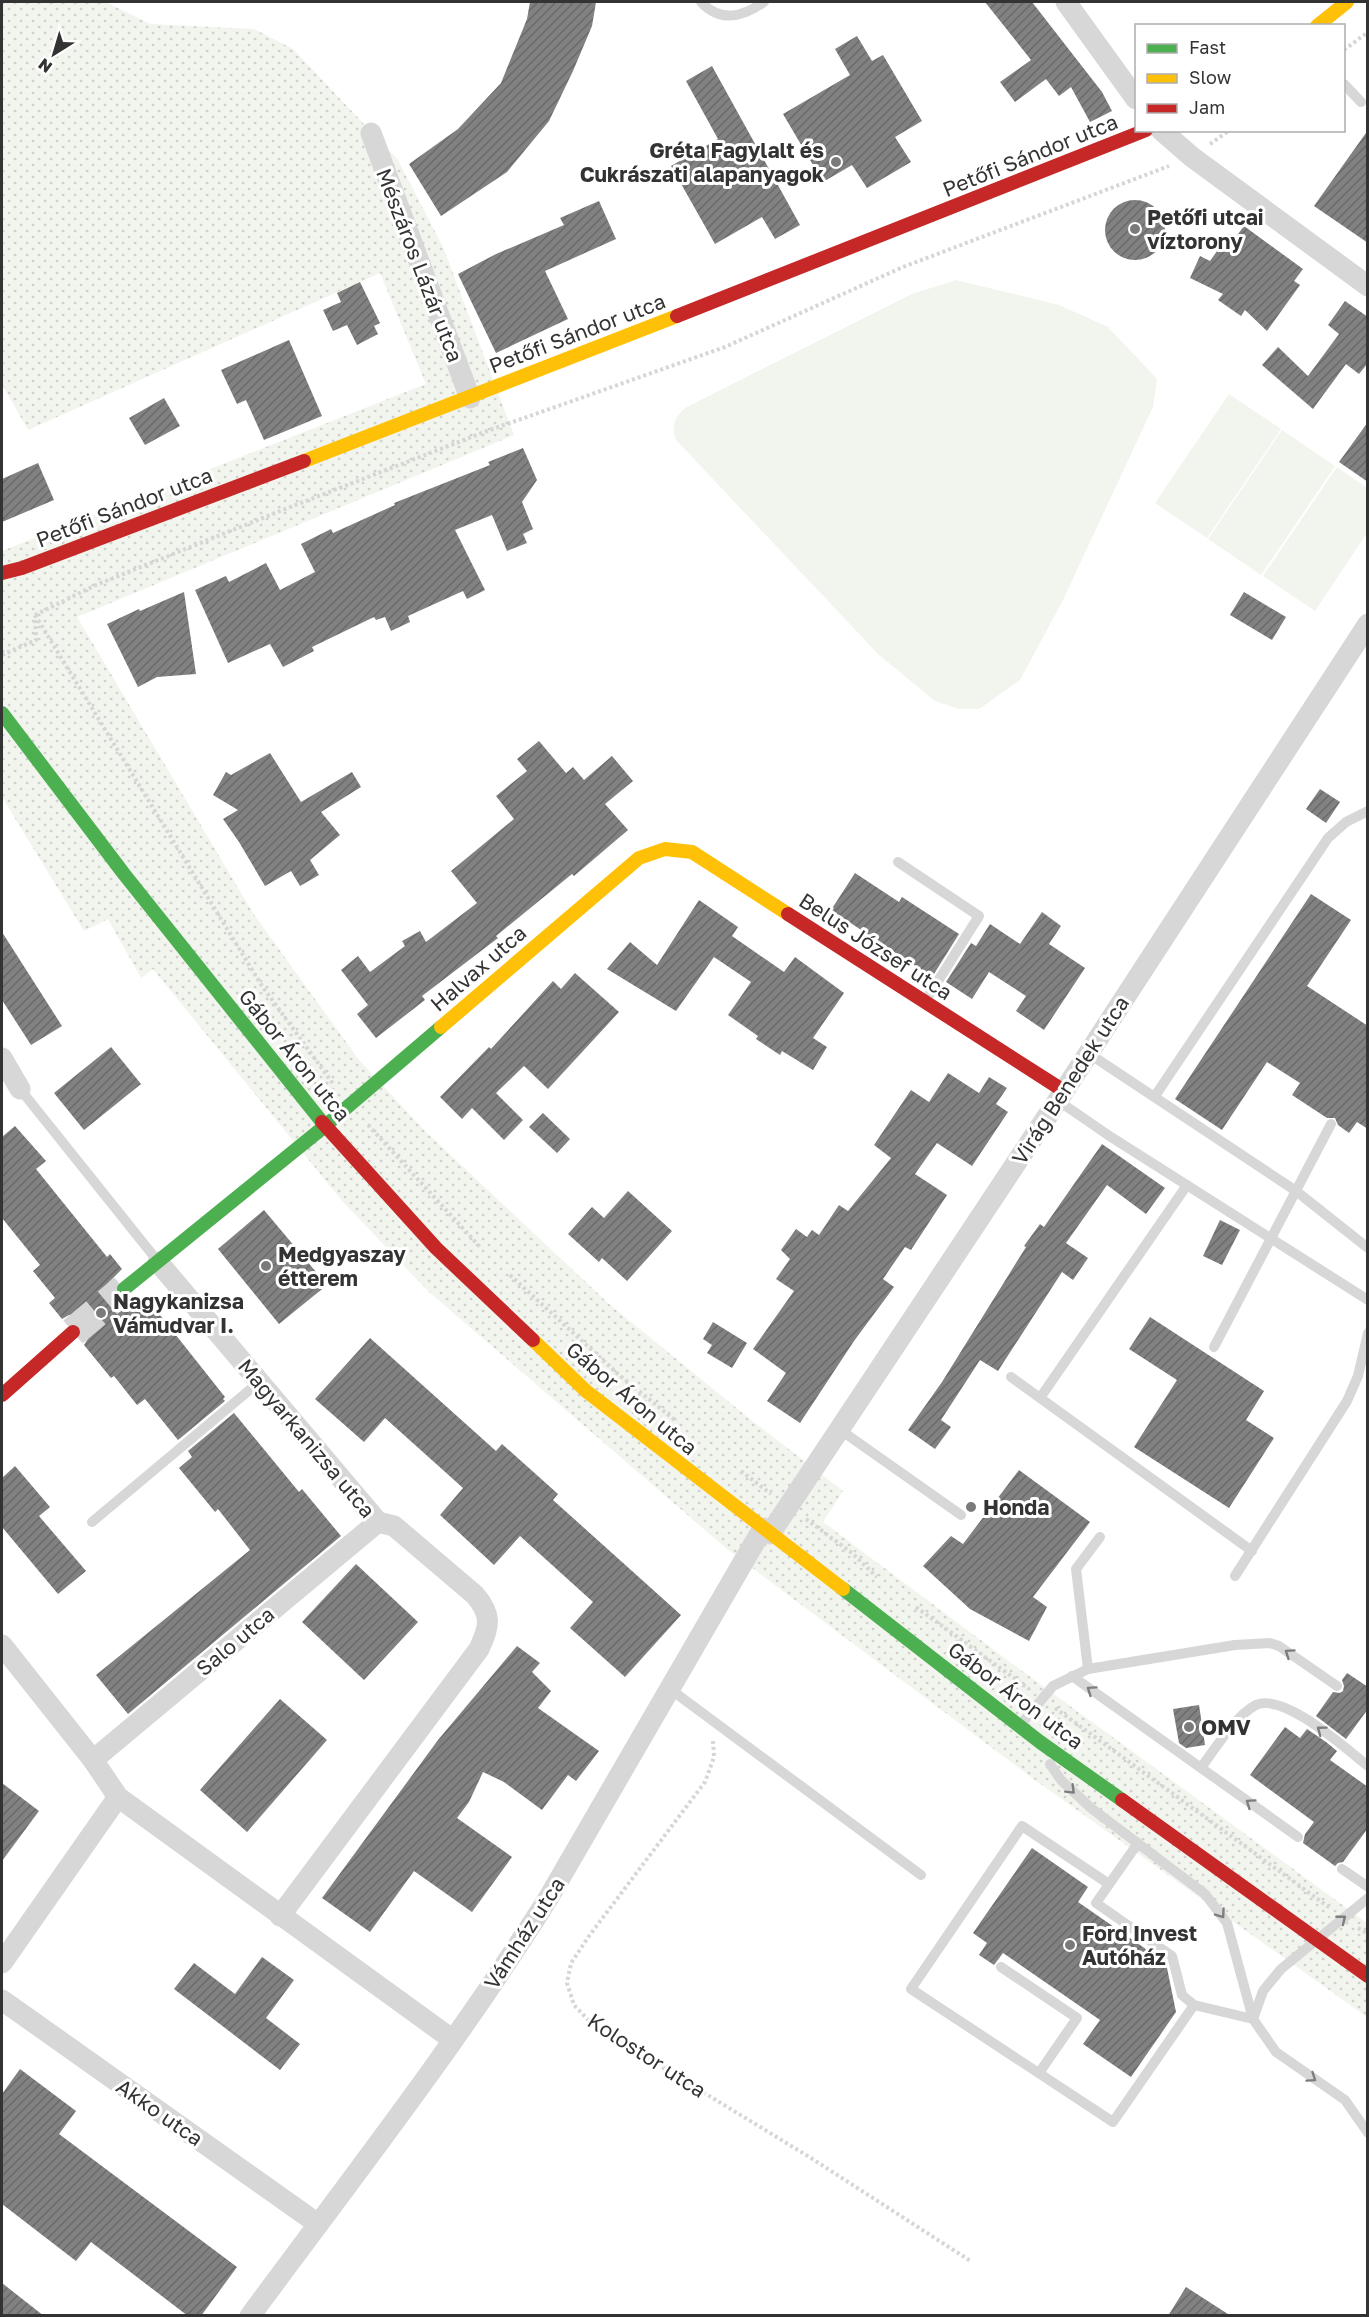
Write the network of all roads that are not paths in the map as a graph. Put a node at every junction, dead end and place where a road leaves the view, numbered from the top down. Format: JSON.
{"nodes":[{"id":1,"x":701,"y":2,"type":"edge"},
{"id":2,"x":764,"y":2,"type":"edge"},
{"id":3,"x":1065,"y":2,"type":"edge"},
{"id":4,"x":1347,"y":2,"type":"edge"},
{"id":5,"x":1320,"y":24,"type":"edge"},
{"id":6,"x":1345,"y":85,"type":"edge"},
{"id":7,"x":1135,"y":96,"type":"edge"},
{"id":8,"x":1361,"y":102,"type":"dead end"},
{"id":9,"x":1141,"y":132,"type":"edge"},
{"id":10,"x":1163,"y":132,"type":"edge"},
{"id":11,"x":370,"y":133,"type":"dead end"},
{"id":12,"x":1368,"y":286,"type":"edge"},
{"id":13,"x":470,"y":398,"type":"junction"},
{"id":14,"x":22,"y":568,"type":"junction"},
{"id":15,"x":2,"y":573,"type":"edge"},
{"id":16,"x":2,"y":585,"type":"edge"},
{"id":17,"x":1368,"y":624,"type":"edge"},
{"id":18,"x":2,"y":713,"type":"edge"},
{"id":19,"x":1368,"y":811,"type":"edge"},
{"id":20,"x":662,"y":848,"type":"joint"},
{"id":21,"x":898,"y":862,"type":"dead end"},
{"id":22,"x":924,"y":1003,"type":"junction"},
{"id":23,"x":1088,"y":1053,"type":"junction"},
{"id":24,"x":2,"y":1058,"type":"edge"},
{"id":25,"x":20,"y":1089,"type":"joint"},
{"id":26,"x":1061,"y":1095,"type":"junction"},
{"id":27,"x":1155,"y":1096,"type":"junction"},
{"id":28,"x":1331,"y":1124,"type":"dead end"},
{"id":29,"x":325,"y":1126,"type":"junction"},
{"id":30,"x":1188,"y":1185,"type":"junction"},
{"id":31,"x":1296,"y":1191,"type":"junction"},
{"id":32,"x":1271,"y":1238,"type":"junction"},
{"id":33,"x":1368,"y":1248,"type":"edge"},
{"id":34,"x":158,"y":1262,"type":"junction"},
{"id":35,"x":124,"y":1289,"type":"tunnel mouth"},
{"id":36,"x":1368,"y":1300,"type":"edge"},
{"id":37,"x":73,"y":1332,"type":"tunnel mouth"},
{"id":38,"x":1368,"y":1333,"type":"edge"},
{"id":39,"x":1214,"y":1347,"type":"dead end"},
{"id":40,"x":1011,"y":1377,"type":"dead end"},
{"id":41,"x":260,"y":1382,"type":"junction"},
{"id":42,"x":2,"y":1395,"type":"edge"},
{"id":43,"x":1040,"y":1398,"type":"junction"},
{"id":44,"x":839,"y":1429,"type":"junction"},
{"id":45,"x":961,"y":1515,"type":"dead end"},
{"id":46,"x":92,"y":1522,"type":"dead end"},
{"id":47,"x":378,"y":1522,"type":"junction"},
{"id":48,"x":766,"y":1531,"type":"junction"},
{"id":49,"x":1100,"y":1537,"type":"dead end"},
{"id":50,"x":1252,"y":1551,"type":"junction"},
{"id":51,"x":1235,"y":1576,"type":"dead end"},
{"id":52,"x":2,"y":1645,"type":"edge"},
{"id":53,"x":1088,"y":1669,"type":"junction"},
{"id":54,"x":1071,"y":1676,"type":"junction"},
{"id":55,"x":1337,"y":1686,"type":"dead end"},
{"id":56,"x":670,"y":1689,"type":"junction"},
{"id":57,"x":1020,"y":1726,"type":"junction"},
{"id":58,"x":1040,"y":1742,"type":"junction"},
{"id":59,"x":93,"y":1760,"type":"junction"},
{"id":60,"x":1368,"y":1766,"type":"edge"},
{"id":61,"x":1201,"y":1768,"type":"junction"},
{"id":62,"x":118,"y":1797,"type":"junction"},
{"id":63,"x":1298,"y":1837,"type":"dead end"},
{"id":64,"x":1138,"y":1843,"type":"junction"},
{"id":65,"x":1342,"y":1869,"type":"dead end"},
{"id":66,"x":921,"y":1875,"type":"dead end"},
{"id":67,"x":1109,"y":1884,"type":"junction"},
{"id":68,"x":1368,"y":1887,"type":"edge"},
{"id":69,"x":1368,"y":1898,"type":"edge"},
{"id":70,"x":280,"y":1916,"type":"junction"},
{"id":71,"x":1316,"y":1939,"type":"junction"},
{"id":72,"x":2,"y":1963,"type":"edge"},
{"id":73,"x":1001,"y":1966,"type":"dead end"},
{"id":74,"x":1368,"y":1976,"type":"edge"},
{"id":75,"x":2,"y":2000,"type":"edge"},
{"id":76,"x":1194,"y":2005,"type":"junction"},
{"id":77,"x":1253,"y":2019,"type":"junction"},
{"id":78,"x":453,"y":2040,"type":"junction"},
{"id":79,"x":1038,"y":2073,"type":"junction"},
{"id":80,"x":1368,"y":2133,"type":"edge"},
{"id":81,"x":318,"y":2224,"type":"junction"},
{"id":82,"x":249,"y":2316,"type":"edge"}],
"edges":[{"from":1,"to":2,"type":"lane"},
{"from":3,"to":7,"type":"street"},
{"from":4,"to":5,"type":"street"},
{"from":6,"to":8,"type":"lane"},
{"from":9,"to":13,"type":"street","name":"Petőfi Sándor utca"},
{"from":10,"to":12,"type":"street"},
{"from":11,"to":13,"type":"street","name":"Mészáros Lázár utca"},
{"from":13,"to":14,"type":"street","name":"Petőfi Sándor utca"},
{"from":14,"to":15,"type":"street","name":"Petőfi Sándor utca"},
{"from":14,"to":16,"type":"street","name":"Petőfi Sándor utca"},
{"from":17,"to":23,"type":"street","name":"Virág Benedek utca"},
{"from":18,"to":29,"type":"street","name":"Gábor Áron utca"},
{"from":19,"to":27,"type":"lane"},
{"from":20,"to":22,"type":"street","name":"Belus József utca"},
{"from":20,"to":29,"type":"street","name":"Halvax utca"},
{"from":21,"to":22,"type":"lane"},
{"from":22,"to":26,"type":"street","name":"Belus József utca"},
{"from":23,"to":26,"type":"street","name":"Virág Benedek utca"},
{"from":23,"to":27,"type":"lane"},
{"from":24,"to":25,"type":"street"},
{"from":25,"to":34,"type":"lane"},
{"from":26,"to":30,"type":"lane"},
{"from":26,"to":44,"type":"street","name":"Virág Benedek utca"},
{"from":27,"to":31,"type":"lane"},
{"from":28,"to":31,"type":"lane"},
{"from":29,"to":34,"type":"street","name":"Halvax utca"},
{"from":29,"to":48,"type":"street","name":"Gábor Áron utca"},
{"from":30,"to":32,"type":"lane"},
{"from":30,"to":43,"type":"lane"},
{"from":31,"to":32,"type":"lane"},
{"from":31,"to":33,"type":"lane"},
{"from":32,"to":36,"type":"lane"},
{"from":32,"to":39,"type":"lane"},
{"from":34,"to":35,"type":"street","name":"Halvax utca"},
{"from":34,"to":41,"type":"street","name":"Magyarkanizsa utca"},
{"from":37,"to":42,"type":"street"},
{"from":38,"to":50,"type":"lane"},
{"from":40,"to":43,"type":"lane"},
{"from":41,"to":46,"type":"lane"},
{"from":41,"to":47,"type":"street","name":"Magyarkanizsa utca"},
{"from":43,"to":50,"type":"lane"},
{"from":44,"to":45,"type":"lane"},
{"from":44,"to":48,"type":"street","name":"Virág Benedek utca"},
{"from":47,"to":59,"type":"street","name":"Salo utca"},
{"from":47,"to":70,"type":"street","name":"Magyarkanizsa utca"},
{"from":48,"to":56,"type":"street","name":"Vámház utca"},
{"from":48,"to":57,"type":"street","name":"Gábor Áron utca"},
{"from":49,"to":53,"type":"lane"},
{"from":50,"to":51,"type":"lane"},
{"from":52,"to":59,"type":"street"},
{"from":53,"to":54,"type":"lane"},
{"from":55,"to":53,"type":"lane","one_way":true},
{"from":54,"to":57,"type":"lane"},
{"from":61,"to":54,"type":"lane","one_way":true},
{"from":56,"to":66,"type":"lane"},
{"from":56,"to":78,"type":"street","name":"Vámház utca"},
{"from":57,"to":58,"type":"street","name":"Gábor Áron utca"},
{"from":58,"to":64,"type":"lane","one_way":true},
{"from":58,"to":71,"type":"street","name":"Gábor Áron utca"},
{"from":59,"to":62,"type":"street"},
{"from":60,"to":61,"type":"lane","one_way":true},
{"from":63,"to":61,"type":"lane","one_way":true},
{"from":62,"to":70,"type":"street"},
{"from":62,"to":72,"type":"street"},
{"from":64,"to":67,"type":"lane"},
{"from":64,"to":77,"type":"lane","one_way":true},
{"from":65,"to":68,"type":"lane"},
{"from":67,"to":76,"type":"lane"},
{"from":67,"to":79,"type":"lane"},
{"from":71,"to":69,"type":"lane","one_way":true},
{"from":70,"to":78,"type":"street"},
{"from":71,"to":74,"type":"street","name":"Gábor Áron utca"},
{"from":71,"to":77,"type":"lane"},
{"from":73,"to":79,"type":"lane"},
{"from":75,"to":81,"type":"street","name":"Akko utca"},
{"from":76,"to":77,"type":"lane"},
{"from":76,"to":79,"type":"lane"},
{"from":77,"to":80,"type":"lane","one_way":true},
{"from":78,"to":81,"type":"street","name":"Vámház utca"},
{"from":81,"to":82,"type":"street","name":"Vámház utca"}]}
